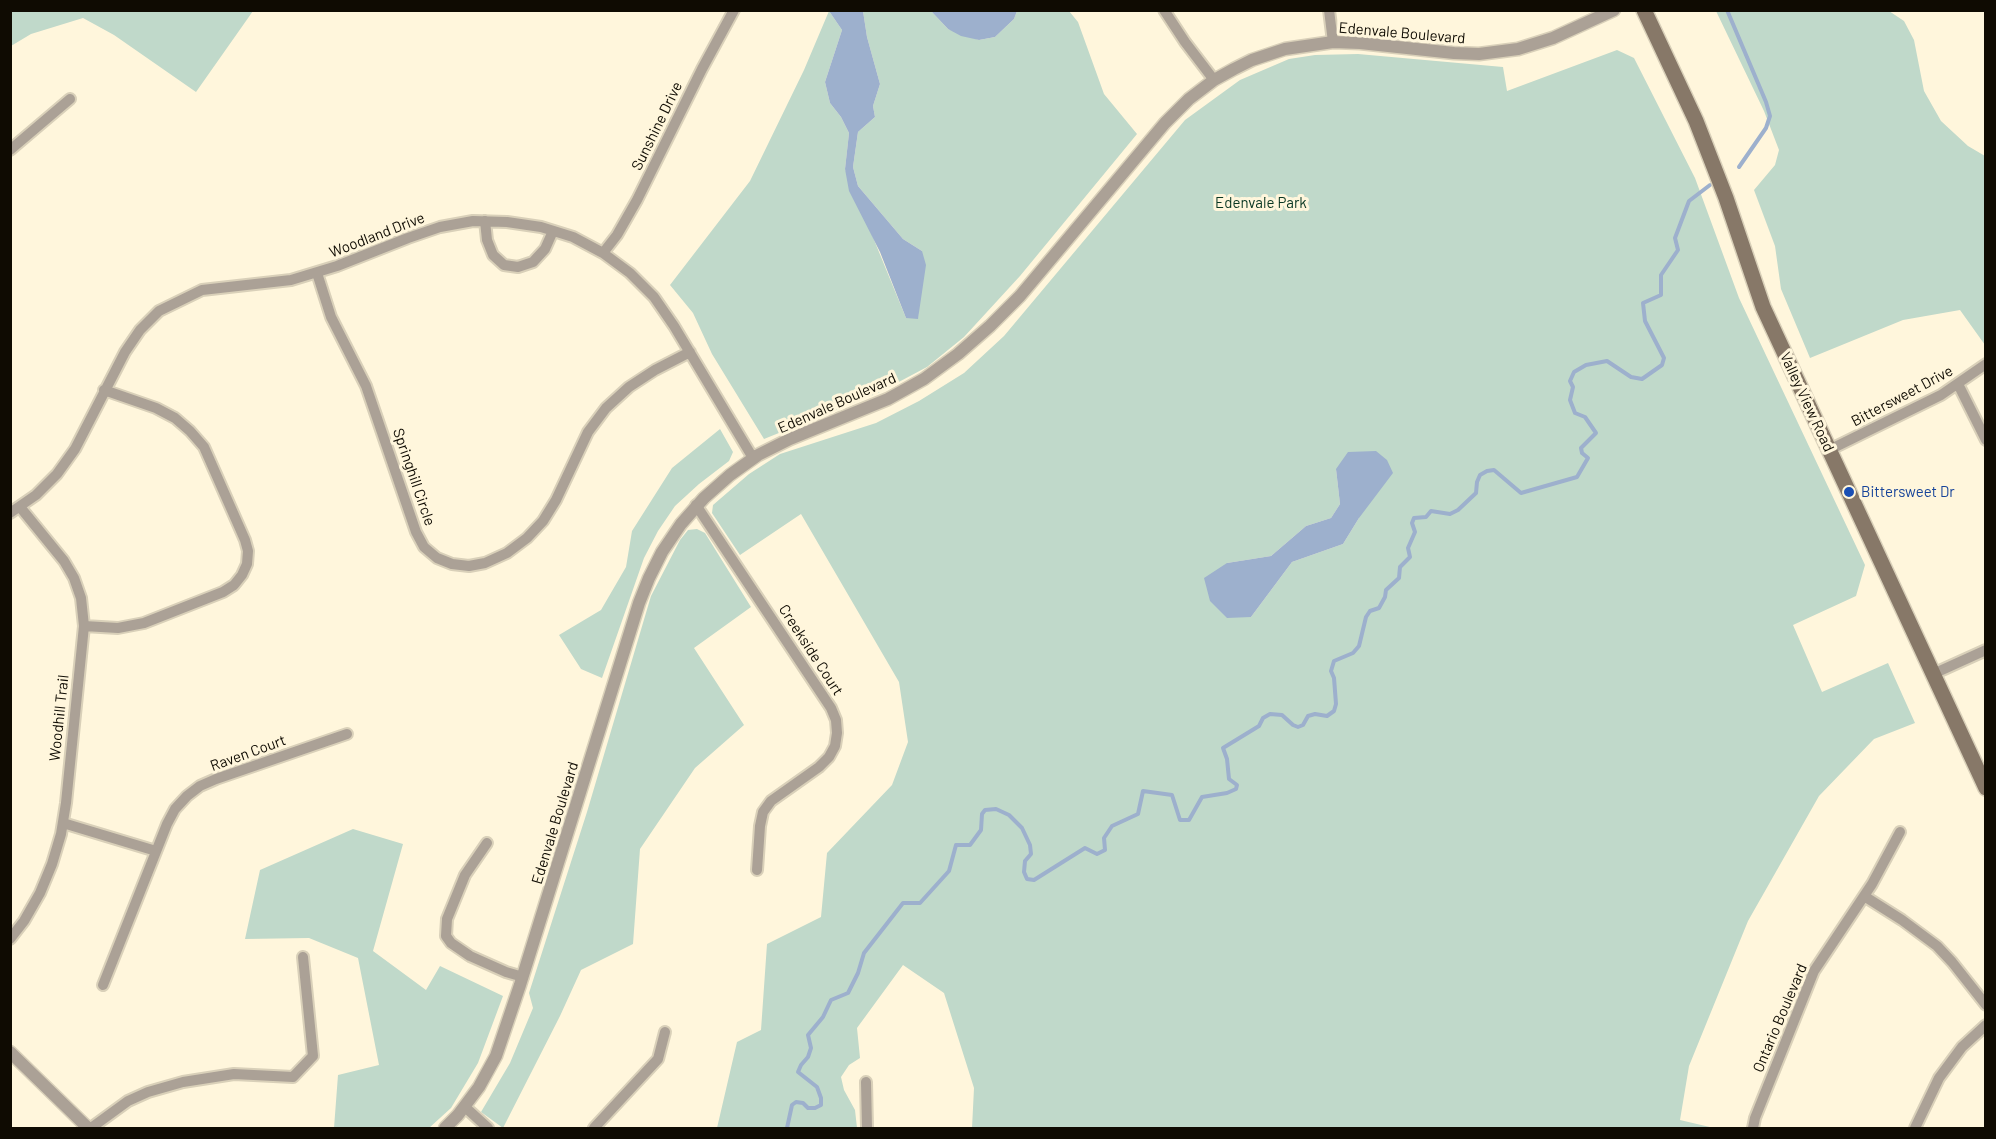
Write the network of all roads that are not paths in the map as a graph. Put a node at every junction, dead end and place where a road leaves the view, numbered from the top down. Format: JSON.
{"nodes":[{"id":1,"x":734,"y":10,"type":"edge"},
{"id":2,"x":1164,"y":10,"type":"edge"},
{"id":3,"x":1329,"y":10,"type":"edge"},
{"id":4,"x":1614,"y":10,"type":"edge"},
{"id":5,"x":1644,"y":10,"type":"edge"},
{"id":6,"x":1333,"y":42,"type":"junction"},
{"id":7,"x":1214,"y":80,"type":"junction"},
{"id":8,"x":70,"y":99,"type":"dead end"},
{"id":9,"x":10,"y":150,"type":"edge"},
{"id":10,"x":485,"y":221,"type":"junction"},
{"id":11,"x":553,"y":231,"type":"junction"},
{"id":12,"x":603,"y":253,"type":"junction"},
{"id":13,"x":318,"y":273,"type":"junction"},
{"id":14,"x":690,"y":352,"type":"junction"},
{"id":15,"x":1986,"y":364,"type":"edge"},
{"id":16,"x":1958,"y":384,"type":"junction"},
{"id":17,"x":104,"y":390,"type":"junction"},
{"id":18,"x":1986,"y":440,"type":"edge"},
{"id":19,"x":1829,"y":450,"type":"junction"},
{"id":20,"x":753,"y":458,"type":"junction"},
{"id":21,"x":696,"y":505,"type":"junction"},
{"id":22,"x":15,"y":510,"type":"edge"},
{"id":23,"x":84,"y":626,"type":"junction"},
{"id":24,"x":1986,"y":650,"type":"edge"},
{"id":25,"x":1933,"y":674,"type":"junction"},
{"id":26,"x":347,"y":734,"type":"dead end"},
{"id":27,"x":1983,"y":777,"type":"edge"},
{"id":28,"x":63,"y":823,"type":"junction"},
{"id":29,"x":1900,"y":832,"type":"dead end"},
{"id":30,"x":487,"y":843,"type":"dead end"},
{"id":31,"x":156,"y":851,"type":"junction"},
{"id":32,"x":757,"y":870,"type":"dead end"},
{"id":33,"x":1864,"y":896,"type":"junction"},
{"id":34,"x":10,"y":939,"type":"edge"},
{"id":35,"x":303,"y":957,"type":"dead end"},
{"id":36,"x":523,"y":977,"type":"junction"},
{"id":37,"x":103,"y":985,"type":"dead end"},
{"id":38,"x":1986,"y":1005,"type":"edge"},
{"id":39,"x":1986,"y":1025,"type":"edge"},
{"id":40,"x":665,"y":1032,"type":"dead end"},
{"id":41,"x":10,"y":1052,"type":"edge"},
{"id":42,"x":866,"y":1082,"type":"dead end"},
{"id":43,"x":465,"y":1107,"type":"junction"},
{"id":44,"x":90,"y":1128,"type":"edge"},
{"id":45,"x":445,"y":1128,"type":"edge"},
{"id":46,"x":488,"y":1128,"type":"edge"},
{"id":47,"x":594,"y":1128,"type":"edge"},
{"id":48,"x":867,"y":1128,"type":"edge"},
{"id":49,"x":1753,"y":1128,"type":"edge"},
{"id":50,"x":1915,"y":1128,"type":"edge"}],
"edges":[{"from":1,"to":12,"type":"street","name":"Sunshine Drive"},
{"from":2,"to":7,"type":"street"},
{"from":3,"to":6,"type":"street"},
{"from":4,"to":6,"type":"street","name":"Edenvale Boulevard"},
{"from":5,"to":19,"type":"main road","name":"Valley View Road"},
{"from":6,"to":7,"type":"street","name":"Edenvale Boulevard"},
{"from":7,"to":20,"type":"street","name":"Edenvale Boulevard"},
{"from":8,"to":9,"type":"street"},
{"from":10,"to":11,"type":"street","name":"Woodland Drive"},
{"from":10,"to":11,"type":"street"},
{"from":10,"to":13,"type":"street","name":"Woodland Drive"},
{"from":11,"to":12,"type":"street","name":"Woodland Drive"},
{"from":12,"to":14,"type":"street","name":"Woodland Drive"},
{"from":13,"to":14,"type":"street","name":"Springhill Circle"},
{"from":13,"to":17,"type":"street","name":"Woodland Drive"},
{"from":14,"to":20,"type":"street","name":"Woodland Drive"},
{"from":15,"to":16,"type":"street","name":"Bittersweet Drive"},
{"from":16,"to":18,"type":"street"},
{"from":16,"to":19,"type":"street","name":"Bittersweet Drive"},
{"from":17,"to":22,"type":"street","name":"Woodland Drive"},
{"from":17,"to":23,"type":"street"},
{"from":19,"to":25,"type":"main road","name":"Valley View Road"},
{"from":20,"to":21,"type":"street","name":"Edenvale Boulevard"},
{"from":21,"to":32,"type":"street","name":"Creekside Court"},
{"from":21,"to":36,"type":"street","name":"Edenvale Boulevard"},
{"from":22,"to":23,"type":"street","name":"Woodhill Trail"},
{"from":23,"to":28,"type":"street","name":"Woodhill Trail"},
{"from":24,"to":25,"type":"street"},
{"from":25,"to":27,"type":"main road","name":"Valley View Road"},
{"from":26,"to":31,"type":"street","name":"Raven Court"},
{"from":28,"to":31,"type":"street"},
{"from":28,"to":34,"type":"street","name":"Woodhill Trail"},
{"from":29,"to":33,"type":"street","name":"Ontario Boulevard"},
{"from":30,"to":36,"type":"street"},
{"from":31,"to":37,"type":"street","name":"Raven Court"},
{"from":33,"to":38,"type":"street"},
{"from":33,"to":49,"type":"street","name":"Ontario Boulevard"},
{"from":35,"to":44,"type":"street"},
{"from":36,"to":43,"type":"street","name":"Edenvale Boulevard"},
{"from":39,"to":50,"type":"street"},
{"from":40,"to":47,"type":"street"},
{"from":41,"to":44,"type":"street"},
{"from":42,"to":48,"type":"street"},
{"from":43,"to":45,"type":"street","name":"Edenvale Boulevard"},
{"from":43,"to":46,"type":"street"}]}
